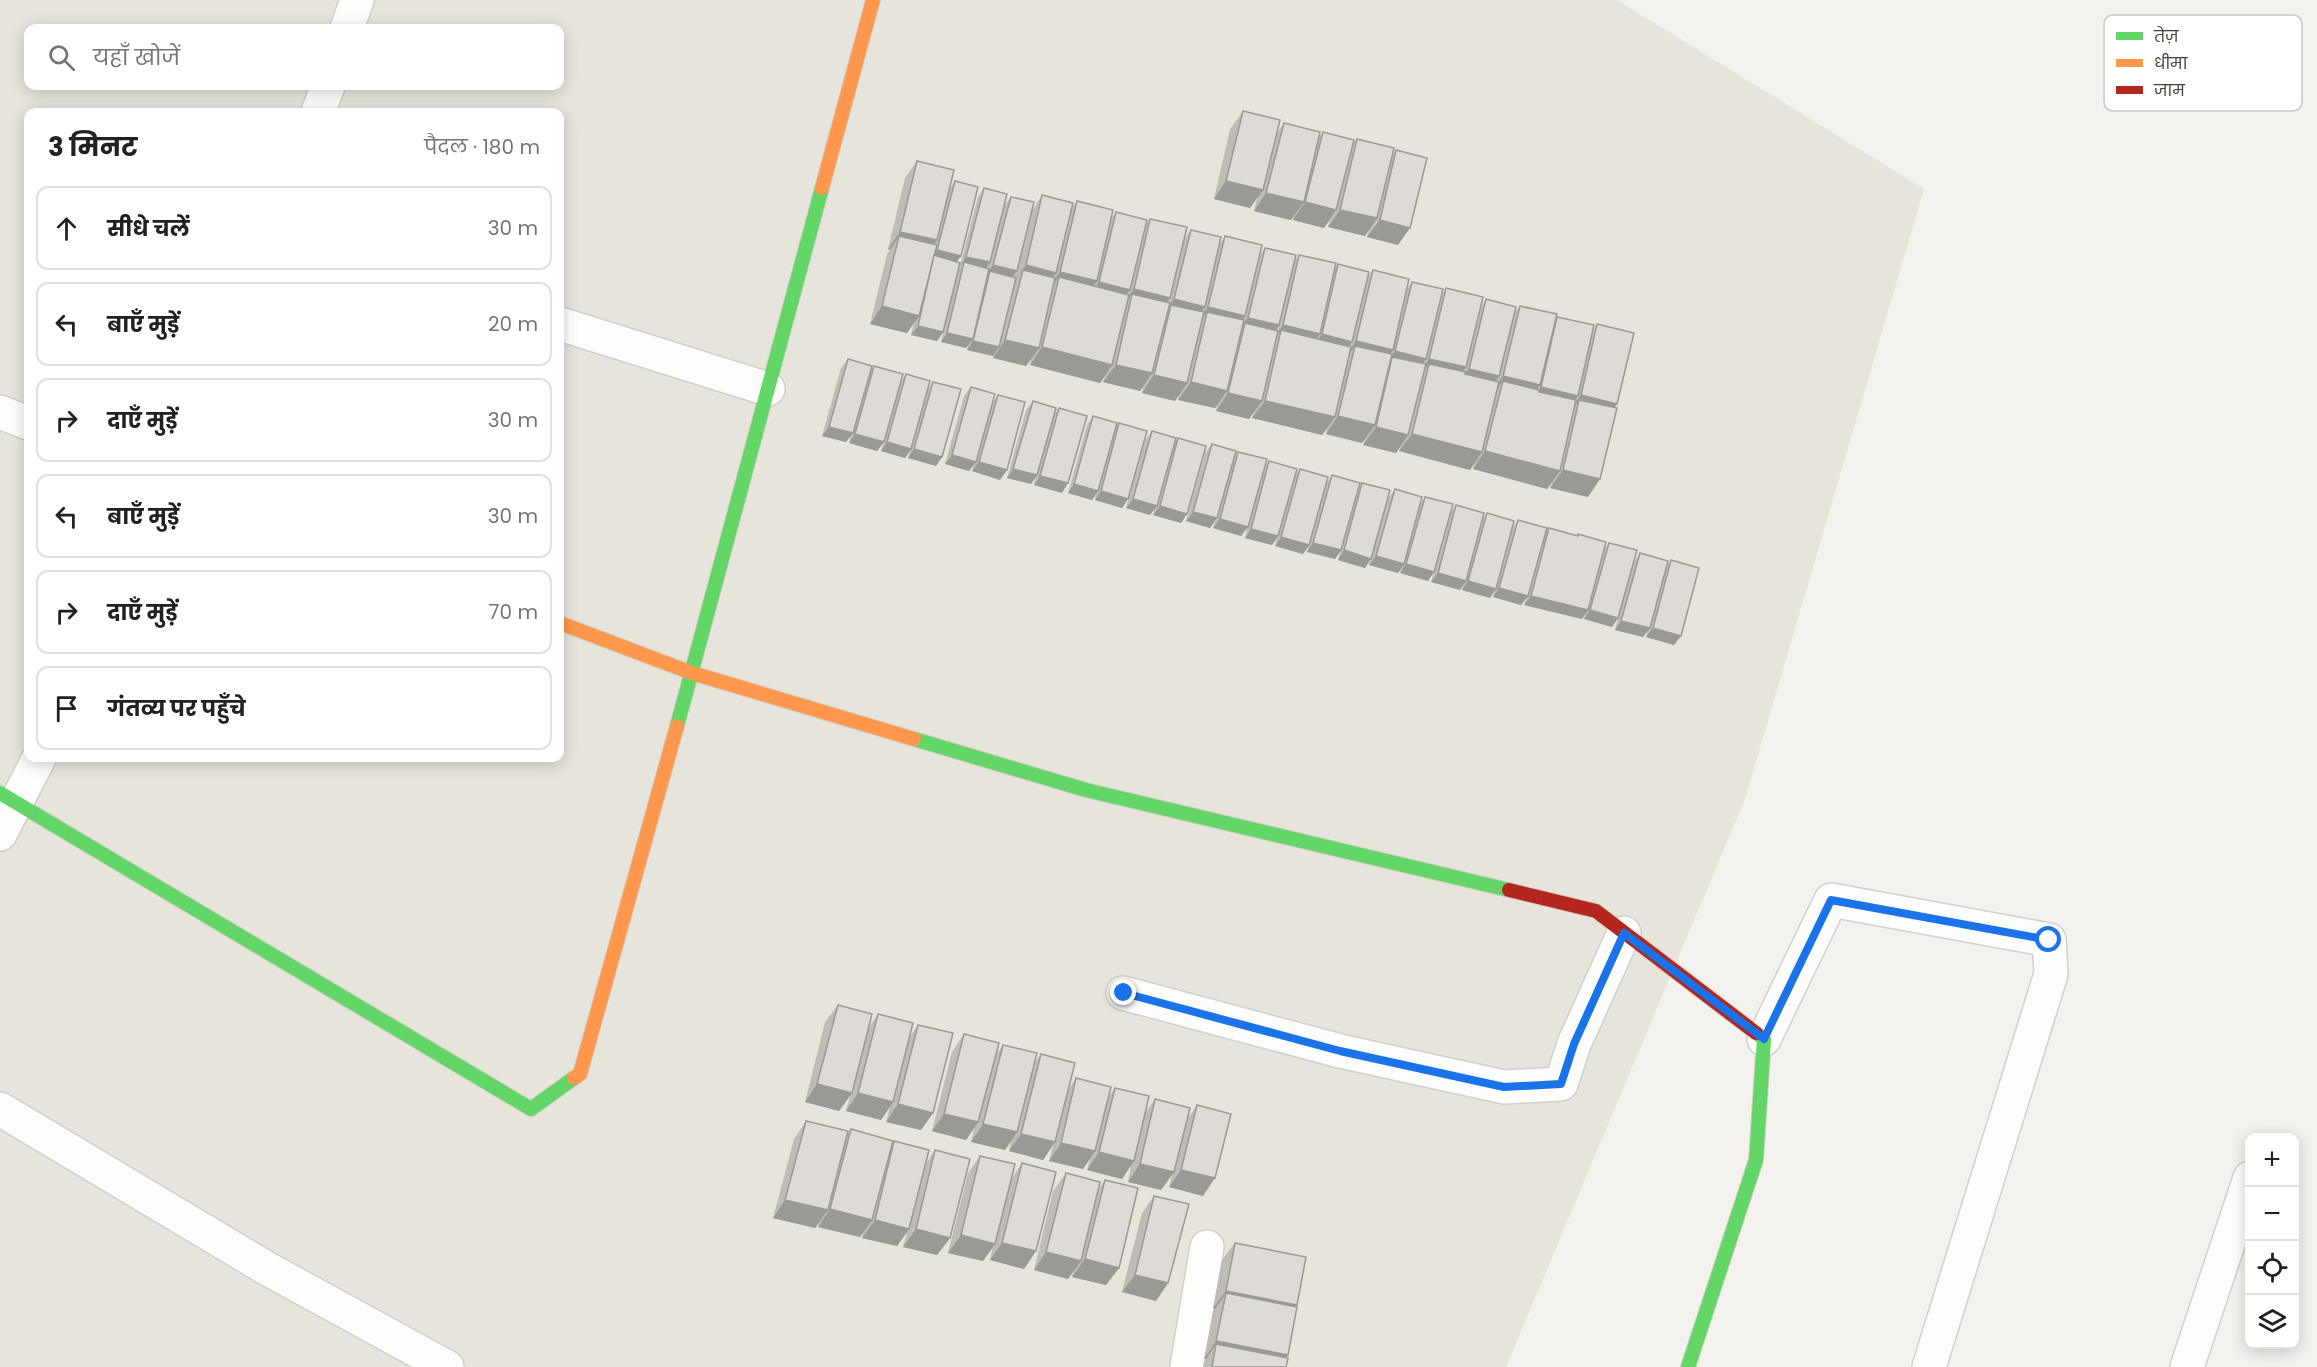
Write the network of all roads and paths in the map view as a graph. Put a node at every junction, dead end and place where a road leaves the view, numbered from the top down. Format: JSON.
{"nodes":[{"id":1,"x":357,"y":0,"type":"edge"},
{"id":2,"x":873,"y":0,"type":"edge"},
{"id":3,"x":348,"y":24,"type":"edge"},
{"id":4,"x":326,"y":90,"type":"edge"},
{"id":5,"x":320,"y":108,"type":"edge"},
{"id":6,"x":564,"y":325,"type":"edge"},
{"id":7,"x":768,"y":389,"type":"junction"},
{"id":8,"x":0,"y":412,"type":"edge"},
{"id":9,"x":24,"y":421,"type":"edge"},
{"id":10,"x":564,"y":625,"type":"edge"},
{"id":11,"x":692,"y":673,"type":"junction"},
{"id":12,"x":36,"y":762,"type":"edge"},
{"id":13,"x":8,"y":798,"type":"edge"},
{"id":14,"x":0,"y":834,"type":"edge"},
{"id":15,"x":1624,"y":933,"type":"junction"},
{"id":16,"x":1124,"y":993,"type":"dead end"},
{"id":17,"x":1764,"y":1039,"type":"junction"},
{"id":18,"x":0,"y":1109,"type":"edge"},
{"id":19,"x":2247,"y":1187,"type":"edge"},
{"id":20,"x":1207,"y":1247,"type":"dead end"},
{"id":21,"x":447,"y":1367,"type":"edge"},
{"id":22,"x":1187,"y":1367,"type":"edge"},
{"id":23,"x":1688,"y":1367,"type":"edge"},
{"id":24,"x":1929,"y":1367,"type":"edge"},
{"id":25,"x":2187,"y":1367,"type":"edge"}],
"edges":[{"from":1,"to":3,"type":"street"},
{"from":2,"to":7,"type":"street"},
{"from":4,"to":5,"type":"street"},
{"from":6,"to":7,"type":"street"},
{"from":7,"to":11,"type":"street"},
{"from":8,"to":9,"type":"street"},
{"from":10,"to":11,"type":"street"},
{"from":11,"to":13,"type":"street"},
{"from":11,"to":15,"type":"street"},
{"from":12,"to":13,"type":"street"},
{"from":13,"to":14,"type":"street"},
{"from":15,"to":16,"type":"street"},
{"from":15,"to":17,"type":"street"},
{"from":17,"to":23,"type":"street"},
{"from":17,"to":24,"type":"street"},
{"from":18,"to":21,"type":"street"},
{"from":19,"to":25,"type":"street"},
{"from":20,"to":22,"type":"street"}]}
